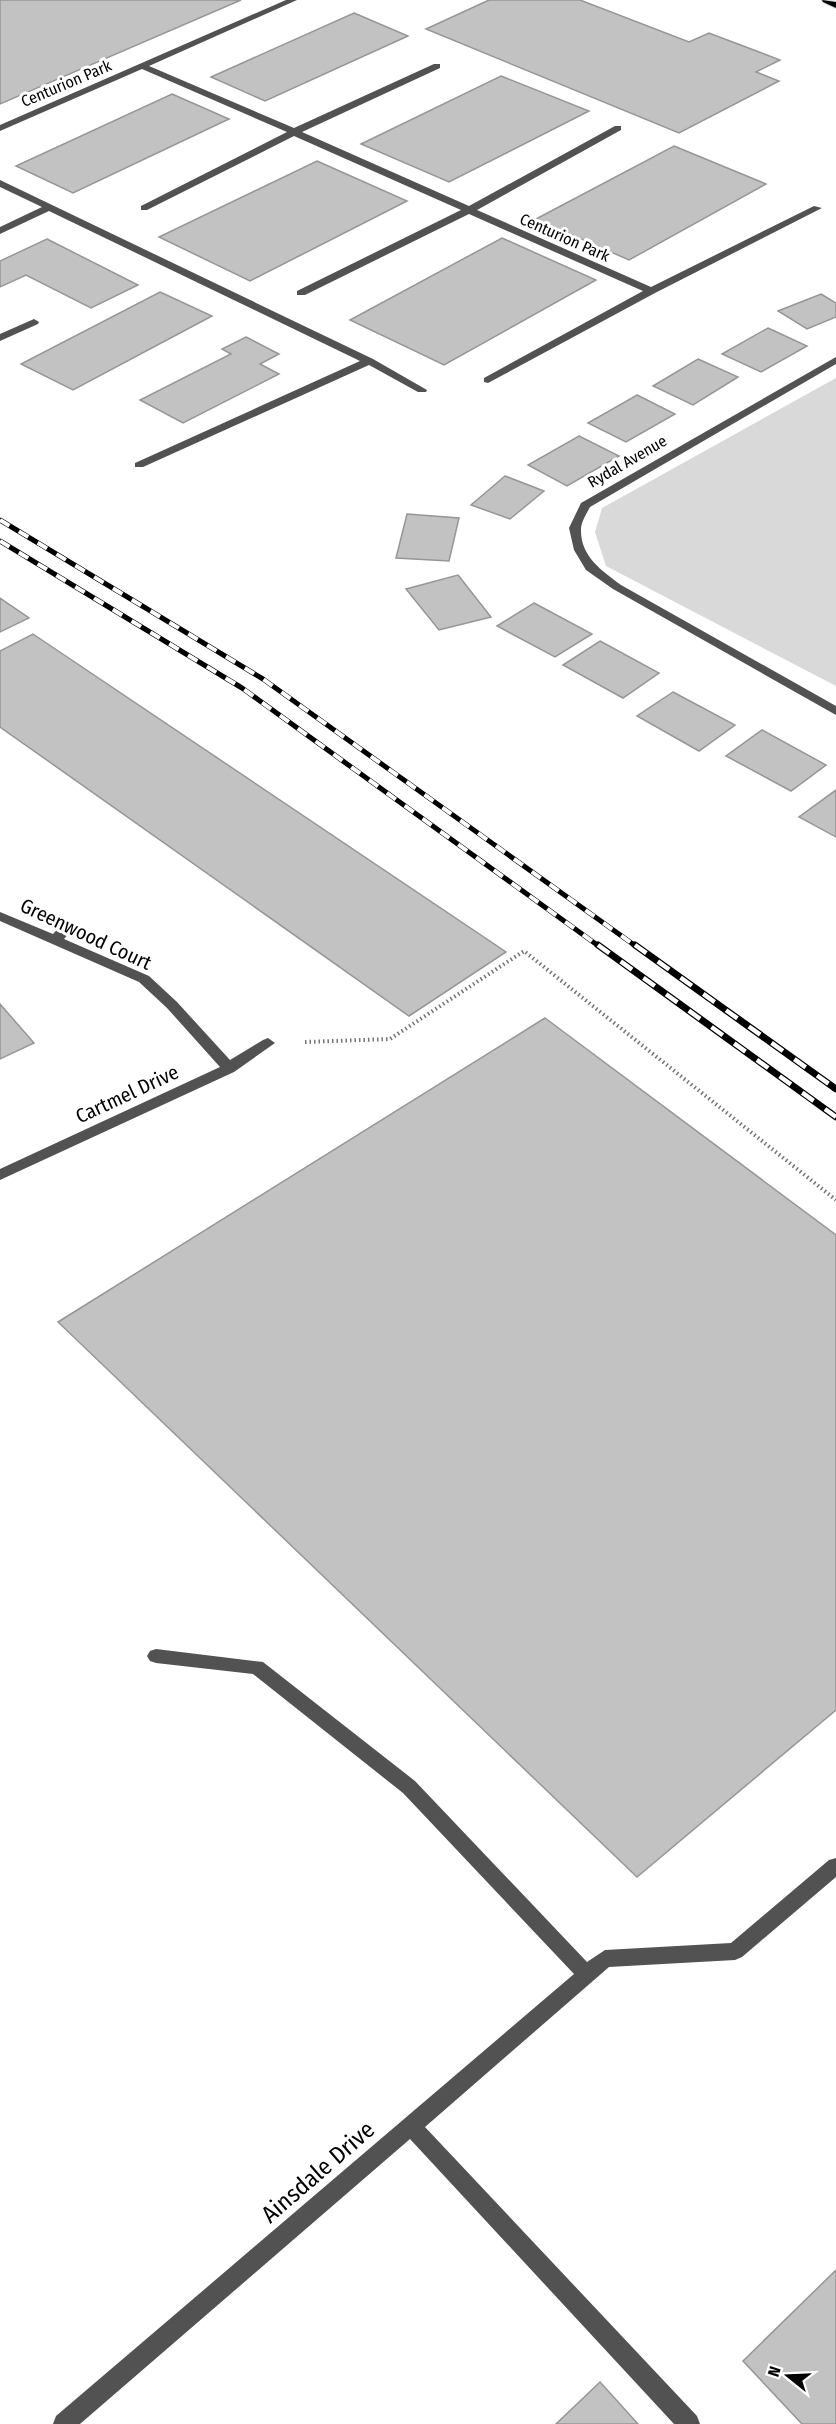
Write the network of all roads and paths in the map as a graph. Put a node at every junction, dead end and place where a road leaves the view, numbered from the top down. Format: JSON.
{"nodes":[{"id":1,"x":293,"y":0,"type":"edge"},
{"id":2,"x":826,"y":0,"type":"edge"},
{"id":3,"x":836,"y":5,"type":"edge"},
{"id":4,"x":437,"y":66,"type":"dead end"},
{"id":5,"x":144,"y":67,"type":"junction"},
{"id":6,"x":0,"y":128,"type":"edge"},
{"id":7,"x":618,"y":128,"type":"dead end"},
{"id":8,"x":296,"y":131,"type":"junction"},
{"id":9,"x":0,"y":183,"type":"edge"},
{"id":10,"x":49,"y":207,"type":"junction"},
{"id":11,"x":144,"y":208,"type":"dead end"},
{"id":12,"x":817,"y":208,"type":"dead end"},
{"id":13,"x":467,"y":211,"type":"junction"},
{"id":14,"x":0,"y":231,"type":"edge"},
{"id":15,"x":651,"y":291,"type":"junction"},
{"id":16,"x":301,"y":293,"type":"dead end"},
{"id":17,"x":34,"y":322,"type":"dead end"},
{"id":18,"x":0,"y":338,"type":"edge"},
{"id":19,"x":836,"y":360,"type":"edge"},
{"id":20,"x":369,"y":361,"type":"junction"},
{"id":21,"x":488,"y":380,"type":"dead end"},
{"id":22,"x":422,"y":390,"type":"dead end"},
{"id":23,"x":139,"y":465,"type":"dead end"},
{"id":24,"x":836,"y":711,"type":"edge"},
{"id":25,"x":0,"y":916,"type":"edge"},
{"id":26,"x":69,"y":925,"type":"dead end"},
{"id":27,"x":55,"y":940,"type":"junction"},
{"id":28,"x":268,"y":1043,"type":"joint"},
{"id":29,"x":229,"y":1068,"type":"junction"},
{"id":30,"x":0,"y":1175,"type":"edge"},
{"id":31,"x":836,"y":1200,"type":"edge"},
{"id":32,"x":156,"y":1656,"type":"dead end"},
{"id":33,"x":836,"y":1866,"type":"edge"},
{"id":34,"x":587,"y":1975,"type":"junction"},
{"id":35,"x":411,"y":2126,"type":"junction"},
{"id":36,"x":64,"y":2424,"type":"edge"},
{"id":37,"x":688,"y":2424,"type":"edge"}],
"edges":[{"from":1,"to":5,"type":"street","name":"Centurion Park"},
{"from":2,"to":3,"type":"main road"},
{"from":4,"to":8,"type":"street"},
{"from":5,"to":6,"type":"street","name":"Centurion Park"},
{"from":5,"to":8,"type":"street","name":"Centurion Park"},
{"from":7,"to":13,"type":"street","name":"Centurion Park"},
{"from":8,"to":11,"type":"street"},
{"from":8,"to":13,"type":"street","name":"Centurion Park"},
{"from":9,"to":10,"type":"street"},
{"from":10,"to":14,"type":"street"},
{"from":10,"to":20,"type":"street"},
{"from":12,"to":15,"type":"street"},
{"from":13,"to":15,"type":"street","name":"Centurion Park"},
{"from":13,"to":16,"type":"street","name":"Centurion Park"},
{"from":15,"to":21,"type":"street"},
{"from":17,"to":18,"type":"street"},
{"from":19,"to":24,"type":"street","name":"Rydal Avenue"},
{"from":20,"to":22,"type":"street"},
{"from":20,"to":23,"type":"street"},
{"from":25,"to":27,"type":"street","name":"Greenwood Court"},
{"from":26,"to":27,"type":"street"},
{"from":27,"to":29,"type":"street","name":"Greenwood Court"},
{"from":28,"to":29,"type":"street","name":"Cartmel Drive"},
{"from":28,"to":31,"type":"path"},
{"from":29,"to":30,"type":"street","name":"Cartmel Drive"},
{"from":32,"to":34,"type":"street"},
{"from":33,"to":34,"type":"street","name":"Ainsdale Drive"},
{"from":34,"to":35,"type":"street","name":"Ainsdale Drive"},
{"from":35,"to":36,"type":"street","name":"Ainsdale Drive"},
{"from":35,"to":37,"type":"street"}]}
